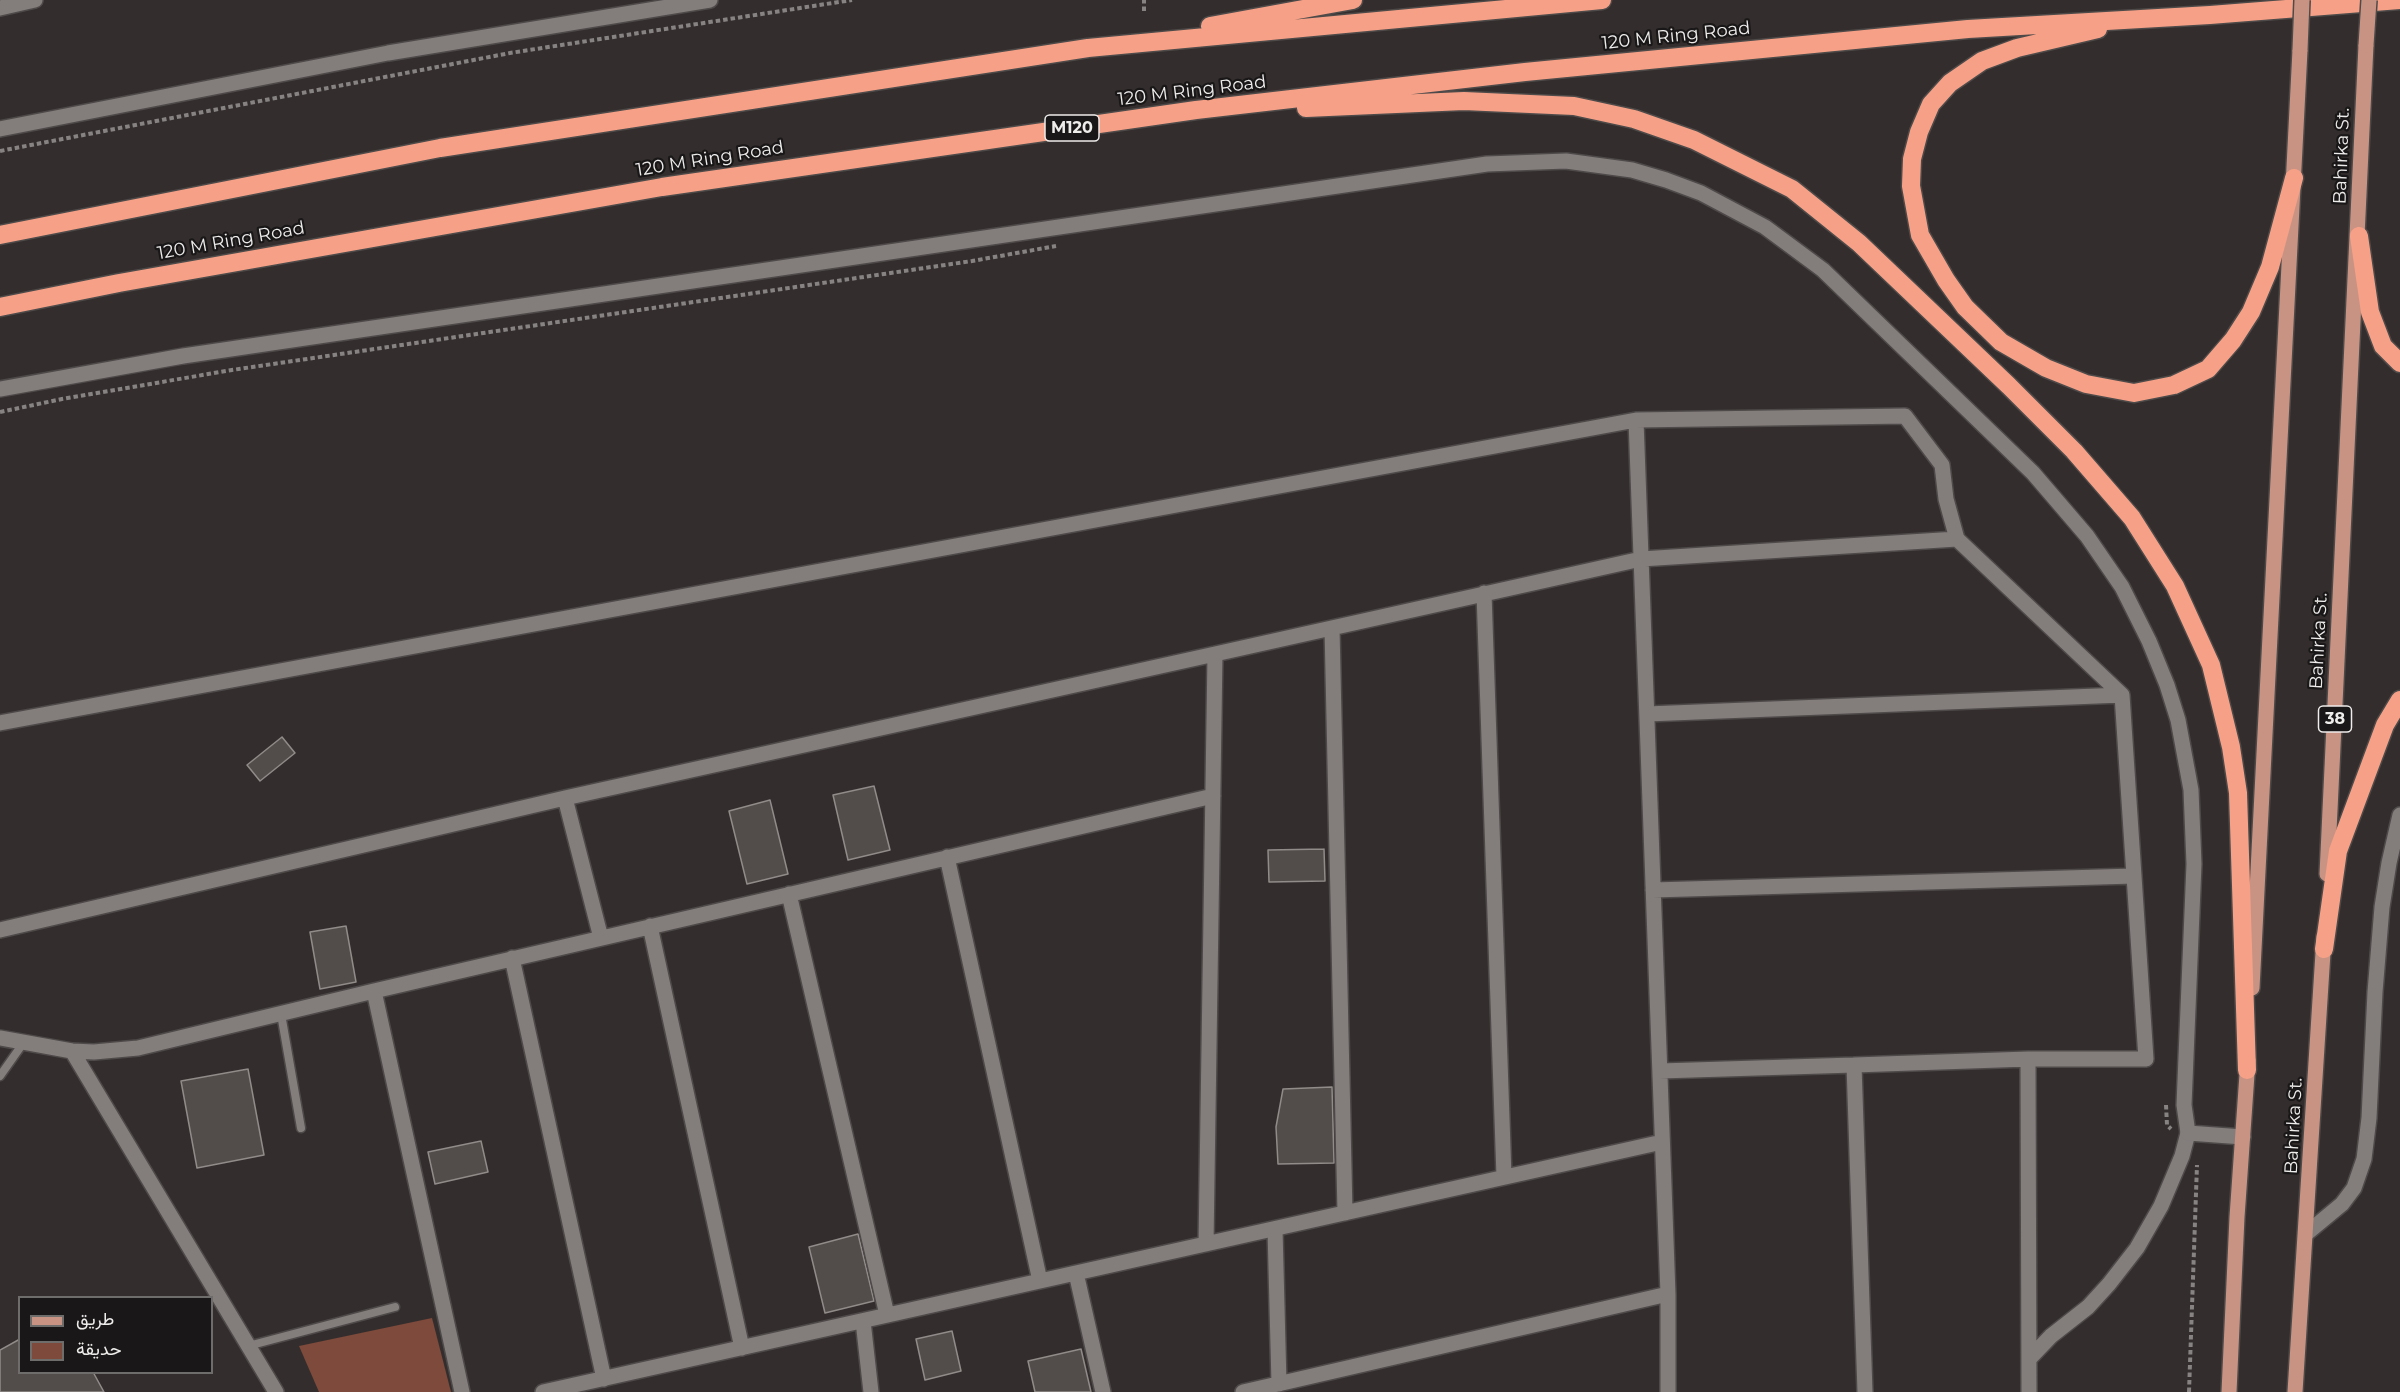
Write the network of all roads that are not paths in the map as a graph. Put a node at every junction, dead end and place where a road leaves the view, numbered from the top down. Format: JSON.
{"nodes":[{"id":1,"x":35,"y":0,"type":"edge"},
{"id":2,"x":710,"y":0,"type":"edge"},
{"id":3,"x":1353,"y":0,"type":"edge"},
{"id":4,"x":1602,"y":0,"type":"edge"},
{"id":5,"x":2302,"y":0,"type":"edge"},
{"id":6,"x":2369,"y":0,"type":"edge"},
{"id":7,"x":2400,"y":0,"type":"edge"},
{"id":8,"x":0,"y":8,"type":"edge"},
{"id":9,"x":2153,"y":17,"type":"junction"},
{"id":10,"x":1088,"y":48,"type":"junction"},
{"id":11,"x":1196,"y":110,"type":"junction"},
{"id":12,"x":0,"y":129,"type":"edge"},
{"id":13,"x":2294,"y":178,"type":"junction"},
{"id":14,"x":0,"y":235,"type":"edge"},
{"id":15,"x":2359,"y":237,"type":"junction"},
{"id":16,"x":0,"y":307,"type":"edge"},
{"id":17,"x":2400,"y":363,"type":"edge"},
{"id":18,"x":0,"y":389,"type":"edge"},
{"id":19,"x":1636,"y":420,"type":"junction"},
{"id":20,"x":1957,"y":539,"type":"junction"},
{"id":21,"x":1641,"y":559,"type":"junction"},
{"id":22,"x":1484,"y":593,"type":"junction"},
{"id":23,"x":1332,"y":628,"type":"junction"},
{"id":24,"x":1215,"y":654,"type":"junction"},
{"id":25,"x":2121,"y":695,"type":"junction"},
{"id":26,"x":2400,"y":700,"type":"edge"},
{"id":27,"x":1647,"y":714,"type":"junction"},
{"id":28,"x":0,"y":723,"type":"edge"},
{"id":29,"x":1213,"y":796,"type":"junction"},
{"id":30,"x":565,"y":798,"type":"junction"},
{"id":31,"x":2400,"y":815,"type":"edge"},
{"id":32,"x":947,"y":857,"type":"junction"},
{"id":33,"x":2134,"y":876,"type":"junction"},
{"id":34,"x":1653,"y":890,"type":"junction"},
{"id":35,"x":789,"y":894,"type":"junction"},
{"id":36,"x":650,"y":927,"type":"junction"},
{"id":37,"x":0,"y":930,"type":"edge"},
{"id":38,"x":601,"y":938,"type":"junction"},
{"id":39,"x":2324,"y":949,"type":"junction"},
{"id":40,"x":512,"y":958,"type":"junction"},
{"id":41,"x":374,"y":991,"type":"junction"},
{"id":42,"x":281,"y":1014,"type":"junction"},
{"id":43,"x":0,"y":1038,"type":"edge"},
{"id":44,"x":24,"y":1042,"type":"junction"},
{"id":45,"x":72,"y":1051,"type":"junction"},
{"id":46,"x":2028,"y":1059,"type":"junction"},
{"id":47,"x":1854,"y":1065,"type":"junction"},
{"id":48,"x":2247,"y":1070,"type":"junction"},
{"id":49,"x":1660,"y":1071,"type":"junction"},
{"id":50,"x":0,"y":1076,"type":"edge"},
{"id":51,"x":301,"y":1128,"type":"dead end"},
{"id":52,"x":2242,"y":1137,"type":"junction"},
{"id":53,"x":2186,"y":1139,"type":"junction"},
{"id":54,"x":1662,"y":1142,"type":"junction"},
{"id":55,"x":1504,"y":1177,"type":"junction"},
{"id":56,"x":1345,"y":1213,"type":"junction"},
{"id":57,"x":1275,"y":1228,"type":"junction"},
{"id":58,"x":2307,"y":1233,"type":"junction"},
{"id":59,"x":1206,"y":1244,"type":"junction"},
{"id":60,"x":1076,"y":1273,"type":"junction"},
{"id":61,"x":1040,"y":1281,"type":"junction"},
{"id":62,"x":1668,"y":1294,"type":"junction"},
{"id":63,"x":395,"y":1307,"type":"dead end"},
{"id":64,"x":887,"y":1315,"type":"junction"},
{"id":65,"x":863,"y":1321,"type":"junction"},
{"id":66,"x":248,"y":1346,"type":"junction"},
{"id":67,"x":742,"y":1348,"type":"junction"},
{"id":68,"x":2029,"y":1359,"type":"junction"},
{"id":69,"x":604,"y":1379,"type":"junction"},
{"id":70,"x":1279,"y":1384,"type":"junction"},
{"id":71,"x":276,"y":1392,"type":"edge"},
{"id":72,"x":462,"y":1392,"type":"edge"},
{"id":73,"x":543,"y":1392,"type":"edge"},
{"id":74,"x":871,"y":1392,"type":"edge"},
{"id":75,"x":1103,"y":1392,"type":"edge"},
{"id":76,"x":1242,"y":1392,"type":"edge"},
{"id":77,"x":1668,"y":1392,"type":"edge"},
{"id":78,"x":1865,"y":1392,"type":"edge"},
{"id":79,"x":2029,"y":1392,"type":"edge"},
{"id":80,"x":2229,"y":1392,"type":"edge"},
{"id":81,"x":2295,"y":1392,"type":"edge"}],
"edges":[{"from":1,"to":8,"type":"street"},
{"from":2,"to":12,"type":"street"},
{"from":3,"to":10,"type":"highway"},
{"from":4,"to":10,"type":"highway"},
{"from":5,"to":13,"type":"main road","bridge":true},
{"from":6,"to":15,"type":"main road","name":"Bahirka St.","number":"38","bridge":true},
{"from":7,"to":9,"type":"highway","name":"120 M Ring Road","number":"M120"},
{"from":9,"to":11,"type":"highway","name":"120 M Ring Road","number":"M120"},
{"from":9,"to":13,"type":"highway"},
{"from":10,"to":14,"type":"highway"},
{"from":11,"to":16,"type":"highway","name":"120 M Ring Road","number":"M120"},
{"from":11,"to":48,"type":"highway"},
{"from":13,"to":48,"type":"main road"},
{"from":15,"to":17,"type":"highway"},
{"from":15,"to":39,"type":"main road","name":"Bahirka St.","number":"38"},
{"from":18,"to":53,"type":"street"},
{"from":19,"to":20,"type":"street"},
{"from":19,"to":21,"type":"street"},
{"from":19,"to":28,"type":"street"},
{"from":20,"to":21,"type":"street"},
{"from":20,"to":25,"type":"street"},
{"from":21,"to":22,"type":"street"},
{"from":21,"to":27,"type":"street"},
{"from":22,"to":23,"type":"street"},
{"from":22,"to":55,"type":"street"},
{"from":23,"to":24,"type":"street"},
{"from":23,"to":56,"type":"street"},
{"from":24,"to":29,"type":"street"},
{"from":24,"to":30,"type":"street"},
{"from":25,"to":27,"type":"street"},
{"from":25,"to":33,"type":"street"},
{"from":26,"to":39,"type":"highway"},
{"from":27,"to":34,"type":"street"},
{"from":29,"to":32,"type":"street"},
{"from":29,"to":59,"type":"street"},
{"from":30,"to":37,"type":"street"},
{"from":30,"to":38,"type":"street"},
{"from":31,"to":58,"type":"street"},
{"from":32,"to":35,"type":"street"},
{"from":32,"to":61,"type":"street"},
{"from":33,"to":34,"type":"street"},
{"from":33,"to":46,"type":"street"},
{"from":34,"to":49,"type":"street"},
{"from":35,"to":36,"type":"street"},
{"from":35,"to":64,"type":"street"},
{"from":36,"to":38,"type":"street"},
{"from":36,"to":67,"type":"street"},
{"from":38,"to":40,"type":"street"},
{"from":39,"to":58,"type":"main road","name":"Bahirka St.","number":"38"},
{"from":40,"to":41,"type":"street"},
{"from":40,"to":69,"type":"street"},
{"from":41,"to":42,"type":"street"},
{"from":41,"to":72,"type":"street"},
{"from":42,"to":45,"type":"street"},
{"from":42,"to":51,"type":"lane"},
{"from":43,"to":44,"type":"street"},
{"from":44,"to":45,"type":"street"},
{"from":44,"to":50,"type":"lane"},
{"from":45,"to":66,"type":"street"},
{"from":46,"to":47,"type":"street"},
{"from":46,"to":68,"type":"street"},
{"from":47,"to":49,"type":"street"},
{"from":47,"to":78,"type":"street"},
{"from":48,"to":52,"type":"main road"},
{"from":49,"to":54,"type":"street"},
{"from":52,"to":53,"type":"street"},
{"from":52,"to":80,"type":"main road"},
{"from":53,"to":68,"type":"street"},
{"from":54,"to":55,"type":"street"},
{"from":54,"to":62,"type":"street"},
{"from":55,"to":56,"type":"street"},
{"from":56,"to":57,"type":"street"},
{"from":57,"to":59,"type":"street"},
{"from":57,"to":70,"type":"street"},
{"from":58,"to":81,"type":"main road","name":"Bahirka St.","number":"38"},
{"from":59,"to":60,"type":"street"},
{"from":60,"to":61,"type":"street"},
{"from":60,"to":75,"type":"street"},
{"from":61,"to":64,"type":"street"},
{"from":62,"to":70,"type":"street"},
{"from":62,"to":77,"type":"street"},
{"from":63,"to":66,"type":"lane"},
{"from":64,"to":65,"type":"street"},
{"from":65,"to":67,"type":"street"},
{"from":65,"to":74,"type":"street"},
{"from":66,"to":71,"type":"street"},
{"from":67,"to":69,"type":"street"},
{"from":68,"to":79,"type":"street"},
{"from":69,"to":73,"type":"street"},
{"from":70,"to":76,"type":"street"}]}
